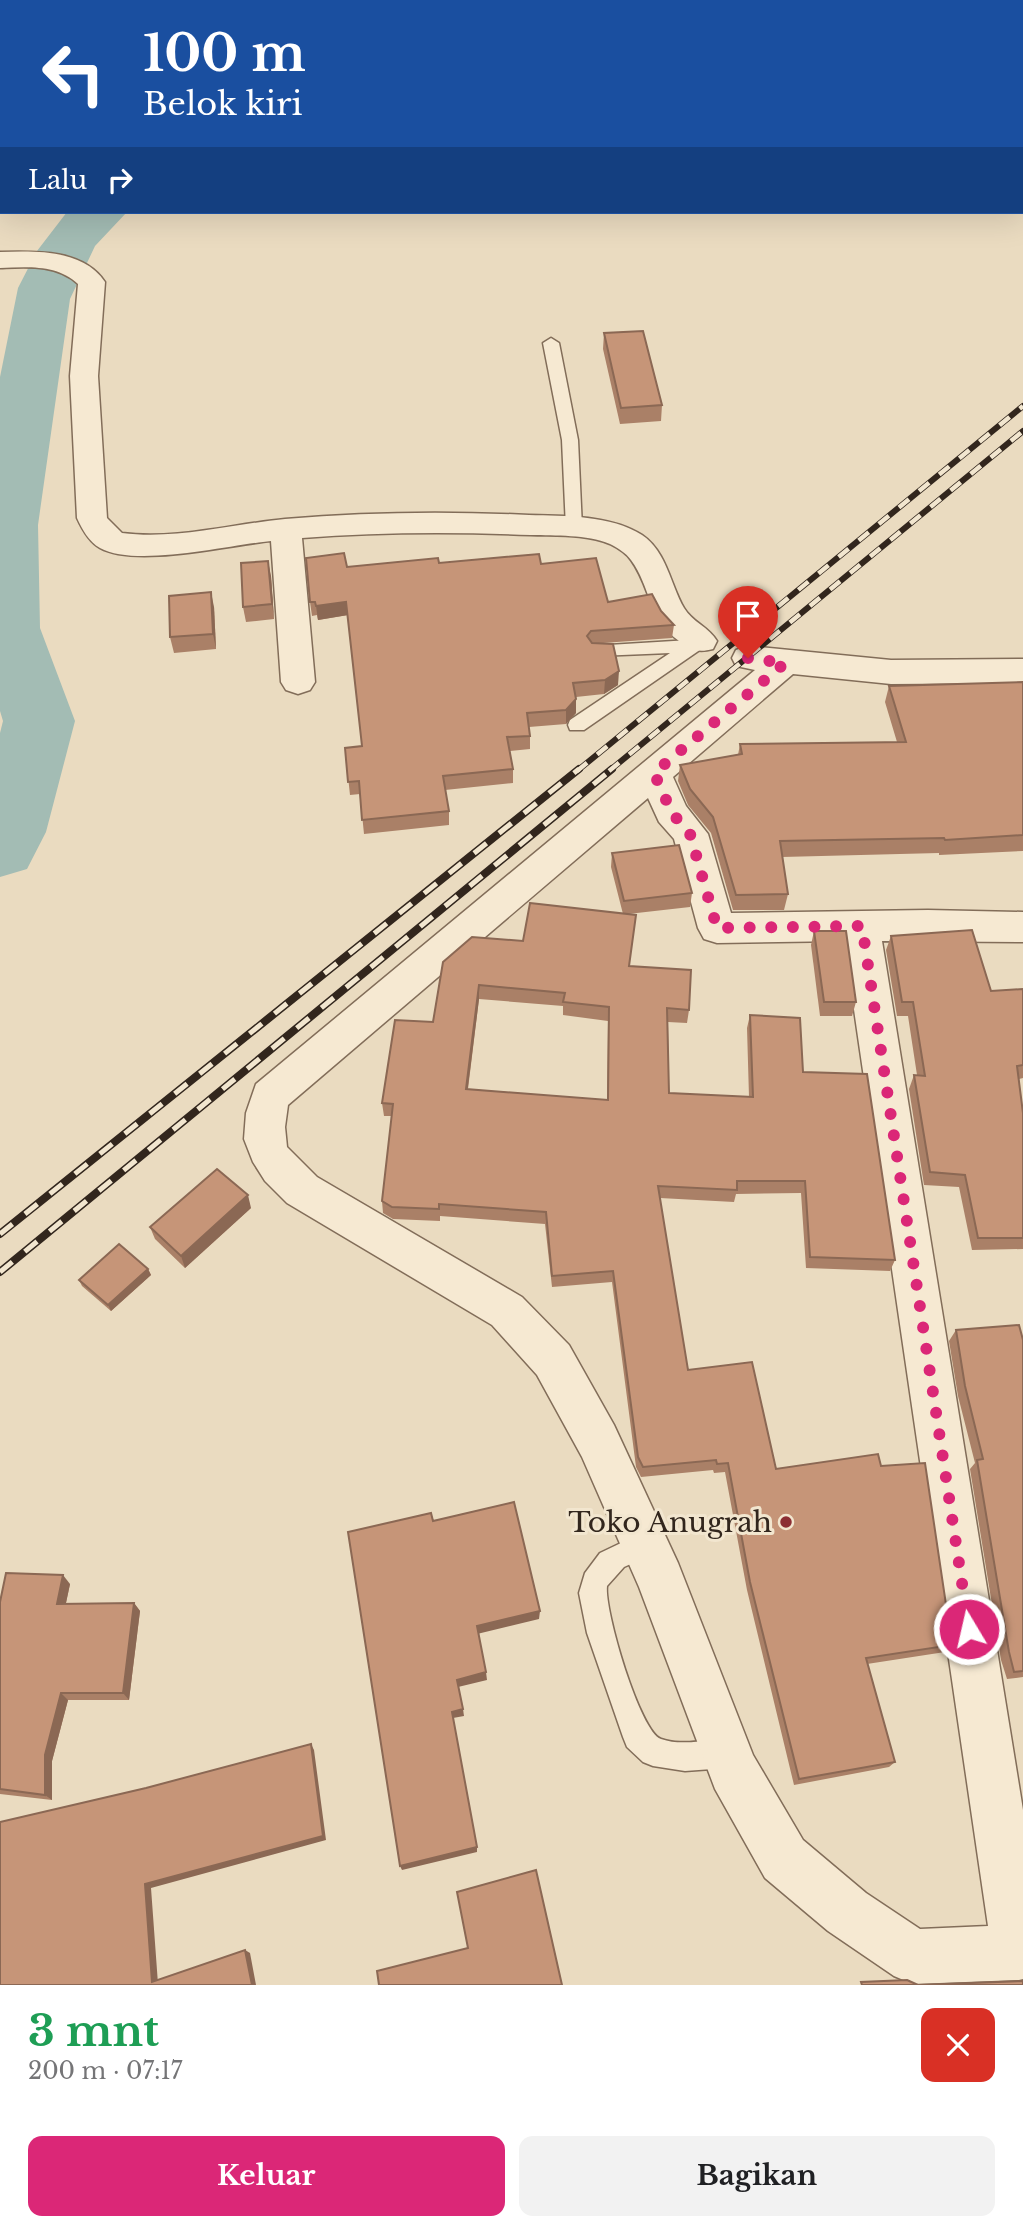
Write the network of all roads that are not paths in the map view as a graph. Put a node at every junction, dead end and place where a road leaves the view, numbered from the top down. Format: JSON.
{"nodes":[{"id":1,"x":0,"y":260,"type":"edge"},
{"id":2,"x":551,"y":343,"type":"dead end"},
{"id":3,"x":574,"y":528,"type":"junction"},
{"id":4,"x":286,"y":529,"type":"junction"},
{"id":5,"x":698,"y":643,"type":"junction"},
{"id":6,"x":598,"y":650,"type":"edge"},
{"id":7,"x":748,"y":658,"type":"dead end"},
{"id":8,"x":785,"y":663,"type":"junction"},
{"id":9,"x":1023,"y":671,"type":"edge"},
{"id":10,"x":298,"y":682,"type":"dead end"},
{"id":11,"x":578,"y":725,"type":"dead end"},
{"id":12,"x":654,"y":773,"type":"junction"},
{"id":13,"x":862,"y":926,"type":"junction"},
{"id":14,"x":1023,"y":927,"type":"edge"},
{"id":15,"x":645,"y":1545,"type":"junction"},
{"id":16,"x":726,"y":1754,"type":"junction"},
{"id":17,"x":1021,"y":1953,"type":"edge"}],
"edges":[{"from":1,"to":4,"type":"street"},
{"from":2,"to":3,"type":"lane"},
{"from":3,"to":4,"type":"street"},
{"from":3,"to":5,"type":"street"},
{"from":4,"to":10,"type":"street"},
{"from":5,"to":6,"type":"lane"},
{"from":5,"to":11,"type":"lane"},
{"from":7,"to":8,"type":"street"},
{"from":8,"to":9,"type":"street"},
{"from":8,"to":12,"type":"street"},
{"from":12,"to":13,"type":"street"},
{"from":12,"to":15,"type":"street"},
{"from":13,"to":14,"type":"street"},
{"from":13,"to":17,"type":"street"},
{"from":15,"to":16,"type":"street"},
{"from":15,"to":16,"type":"lane"},
{"from":16,"to":17,"type":"street"}]}
